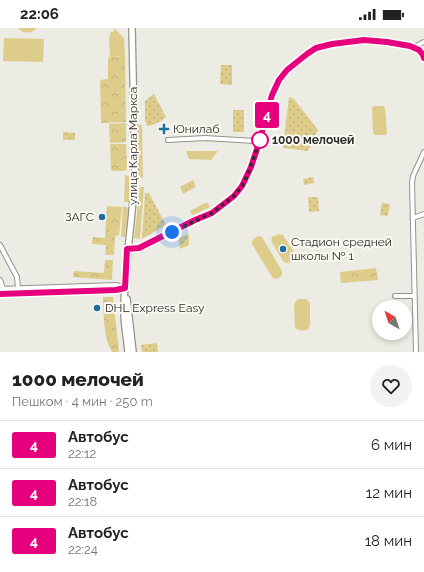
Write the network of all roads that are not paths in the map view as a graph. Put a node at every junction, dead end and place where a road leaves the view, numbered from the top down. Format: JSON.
{"nodes":[{"id":1,"x":132,"y":28,"type":"edge"},
{"id":2,"x":423,"y":43,"type":"edge"},
{"id":3,"x":410,"y":46,"type":"junction"},
{"id":4,"x":423,"y":55,"type":"edge"},
{"id":5,"x":168,"y":140,"type":"dead end"},
{"id":6,"x":259,"y":143,"type":"junction"},
{"id":7,"x":424,"y":152,"type":"edge"},
{"id":8,"x":424,"y":214,"type":"edge"},
{"id":9,"x":413,"y":218,"type":"junction"},
{"id":10,"x":0,"y":245,"type":"edge"},
{"id":11,"x":127,"y":249,"type":"junction"},
{"id":12,"x":0,"y":280,"type":"edge"},
{"id":13,"x":1,"y":288,"type":"edge"},
{"id":14,"x":18,"y":288,"type":"junction"},
{"id":15,"x":125,"y":288,"type":"junction"},
{"id":16,"x":0,"y":294,"type":"edge"},
{"id":17,"x":395,"y":296,"type":"dead end"},
{"id":18,"x":414,"y":296,"type":"junction"},
{"id":19,"x":128,"y":352,"type":"edge"},
{"id":20,"x":133,"y":352,"type":"edge"},
{"id":21,"x":416,"y":352,"type":"edge"}],
"edges":[{"from":1,"to":11,"type":"main road","name":"улица Карла Маркса"},
{"from":2,"to":3,"type":"street"},
{"from":2,"to":4,"type":"street"},
{"from":3,"to":4,"type":"street"},
{"from":3,"to":6,"type":"street"},
{"from":5,"to":6,"type":"street"},
{"from":6,"to":11,"type":"street"},
{"from":7,"to":9,"type":"street"},
{"from":8,"to":9,"type":"street"},
{"from":9,"to":18,"type":"street"},
{"from":10,"to":14,"type":"street"},
{"from":11,"to":15,"type":"main road","name":"улица Карла Маркса"},
{"from":12,"to":13,"type":"street"},
{"from":13,"to":14,"type":"street"},
{"from":14,"to":15,"type":"street"},
{"from":15,"to":16,"type":"street"},
{"from":15,"to":19,"type":"main road","name":"улица Карла Маркса"},
{"from":15,"to":20,"type":"main road","name":"улица Карла Маркса"},
{"from":17,"to":18,"type":"street"},
{"from":18,"to":21,"type":"street"}]}
